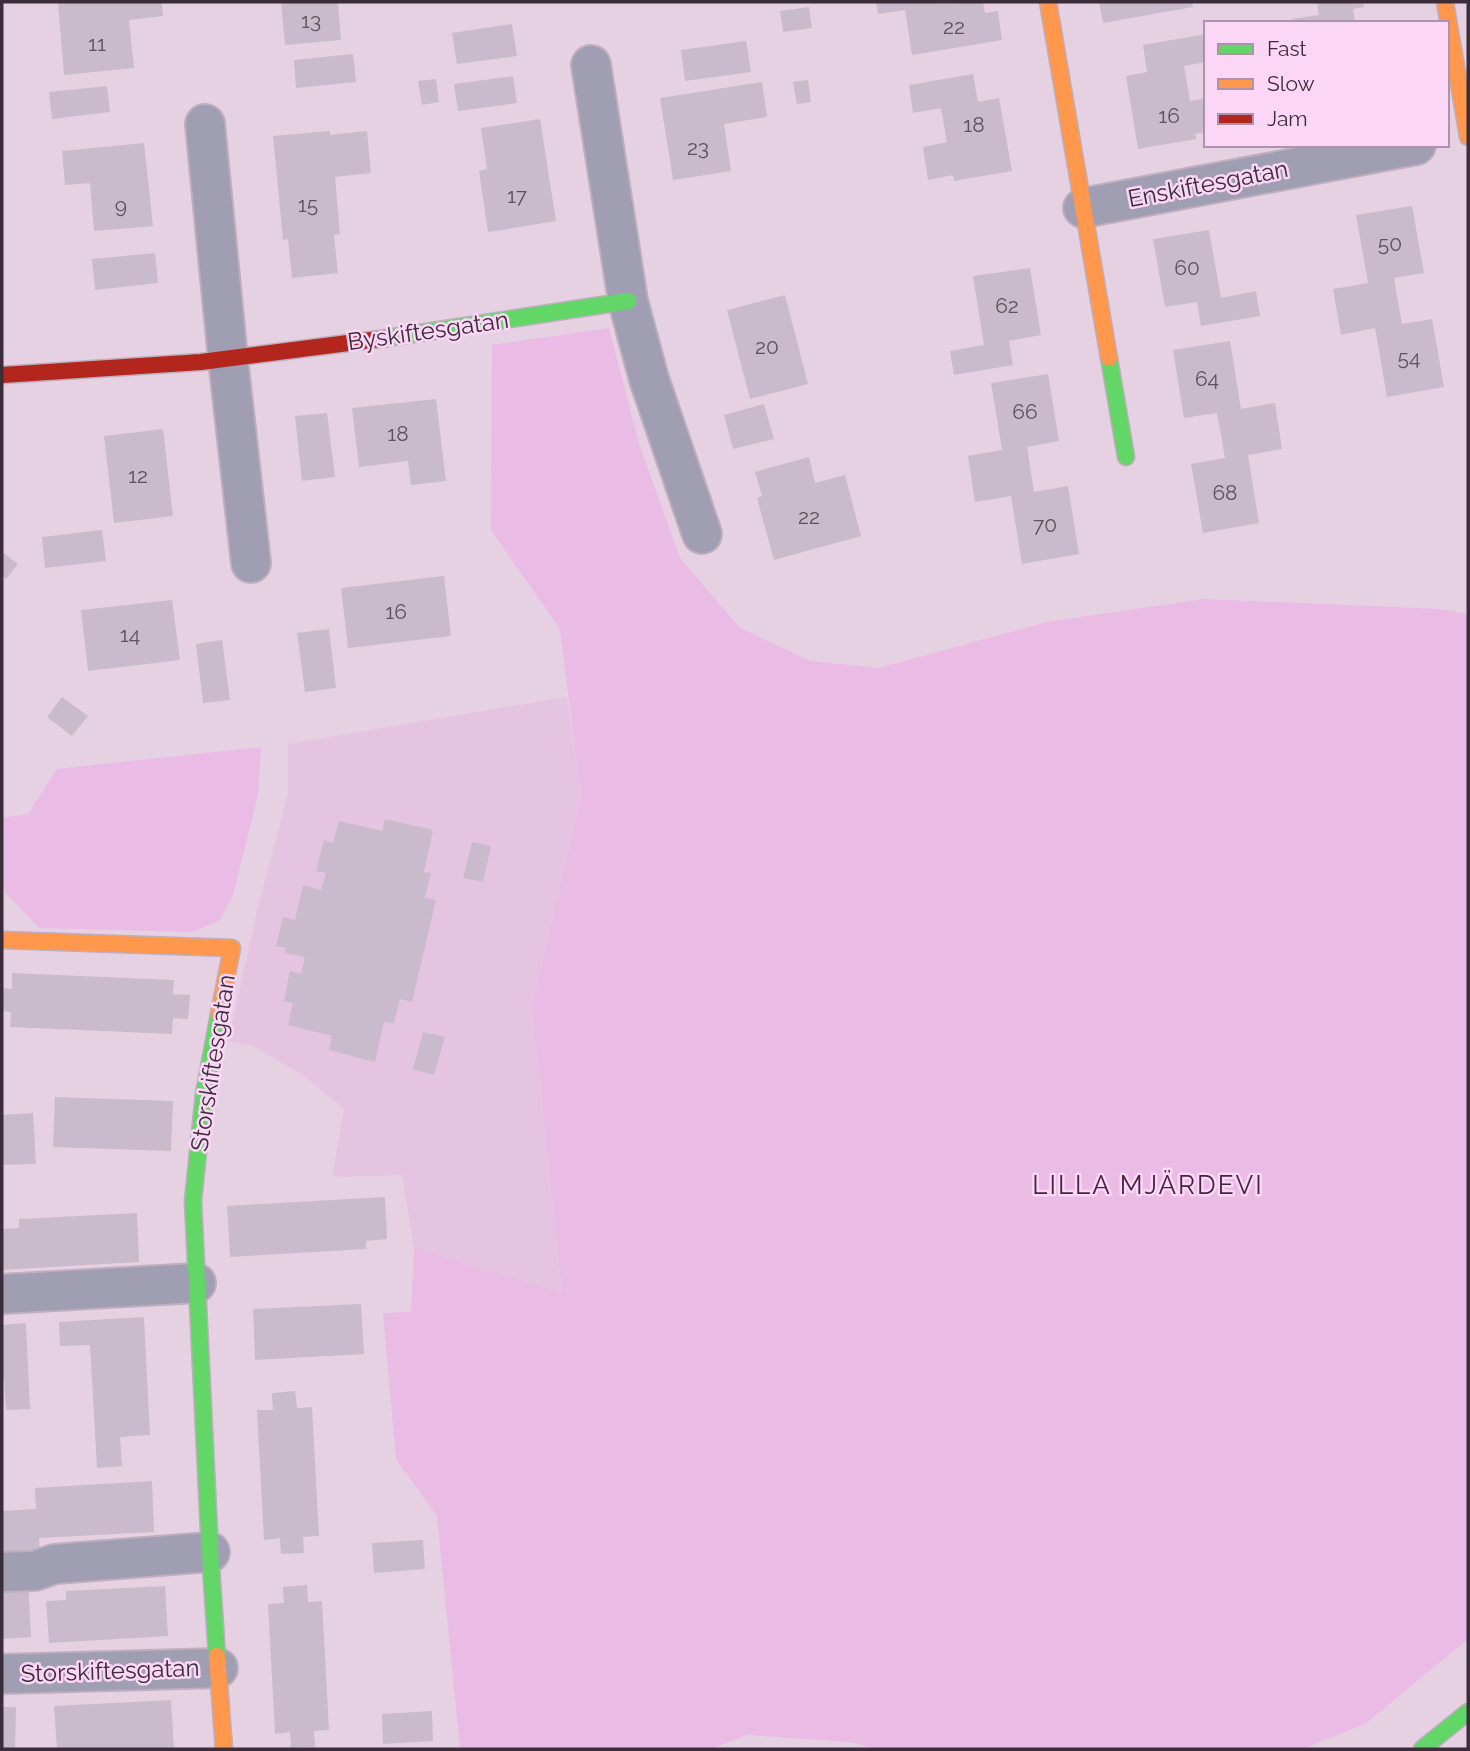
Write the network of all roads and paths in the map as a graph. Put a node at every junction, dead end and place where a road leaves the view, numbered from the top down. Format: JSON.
{"nodes":[{"id":1,"x":1048,"y":2,"type":"edge"},
{"id":2,"x":1445,"y":2,"type":"edge"},
{"id":3,"x":1448,"y":21,"type":"edge"},
{"id":4,"x":1449,"y":25,"type":"edge"},
{"id":5,"x":591,"y":65,"type":"dead end"},
{"id":6,"x":205,"y":124,"type":"dead end"},
{"id":7,"x":1468,"y":136,"type":"edge"},
{"id":8,"x":1449,"y":139,"type":"edge"},
{"id":9,"x":1405,"y":147,"type":"edge"},
{"id":10,"x":1083,"y":208,"type":"junction"},
{"id":11,"x":628,"y":301,"type":"junction"},
{"id":12,"x":228,"y":359,"type":"junction"},
{"id":13,"x":2,"y":375,"type":"edge"},
{"id":14,"x":1126,"y":457,"type":"dead end"},
{"id":15,"x":702,"y":534,"type":"dead end"},
{"id":16,"x":251,"y":564,"type":"dead end"},
{"id":17,"x":2,"y":940,"type":"edge"},
{"id":18,"x":196,"y":1283,"type":"junction"},
{"id":19,"x":2,"y":1294,"type":"edge"},
{"id":20,"x":210,"y":1552,"type":"junction"},
{"id":21,"x":2,"y":1572,"type":"edge"},
{"id":22,"x":218,"y":1668,"type":"junction"},
{"id":23,"x":2,"y":1674,"type":"edge"},
{"id":24,"x":1468,"y":1712,"type":"edge"},
{"id":25,"x":223,"y":1749,"type":"edge"},
{"id":26,"x":1422,"y":1749,"type":"edge"}],
"edges":[{"from":1,"to":10,"type":"street"},
{"from":2,"to":3,"type":"street"},
{"from":4,"to":7,"type":"street"},
{"from":5,"to":11,"type":"street"},
{"from":6,"to":12,"type":"street"},
{"from":7,"to":8,"type":"street"},
{"from":9,"to":10,"type":"street","name":"Enskiftesgatan"},
{"from":10,"to":14,"type":"street"},
{"from":11,"to":12,"type":"street","name":"Byskiftesgatan"},
{"from":11,"to":15,"type":"street"},
{"from":12,"to":13,"type":"street","name":"Byskiftesgatan"},
{"from":12,"to":16,"type":"street"},
{"from":17,"to":18,"type":"street","name":"Storskiftesgatan"},
{"from":18,"to":19,"type":"street"},
{"from":18,"to":20,"type":"street","name":"Storskiftesgatan"},
{"from":20,"to":21,"type":"street"},
{"from":20,"to":22,"type":"street","name":"Storskiftesgatan"},
{"from":22,"to":23,"type":"street","name":"Storskiftesgatan"},
{"from":22,"to":25,"type":"street","name":"Storskiftesgatan"},
{"from":24,"to":26,"type":"street"}]}
